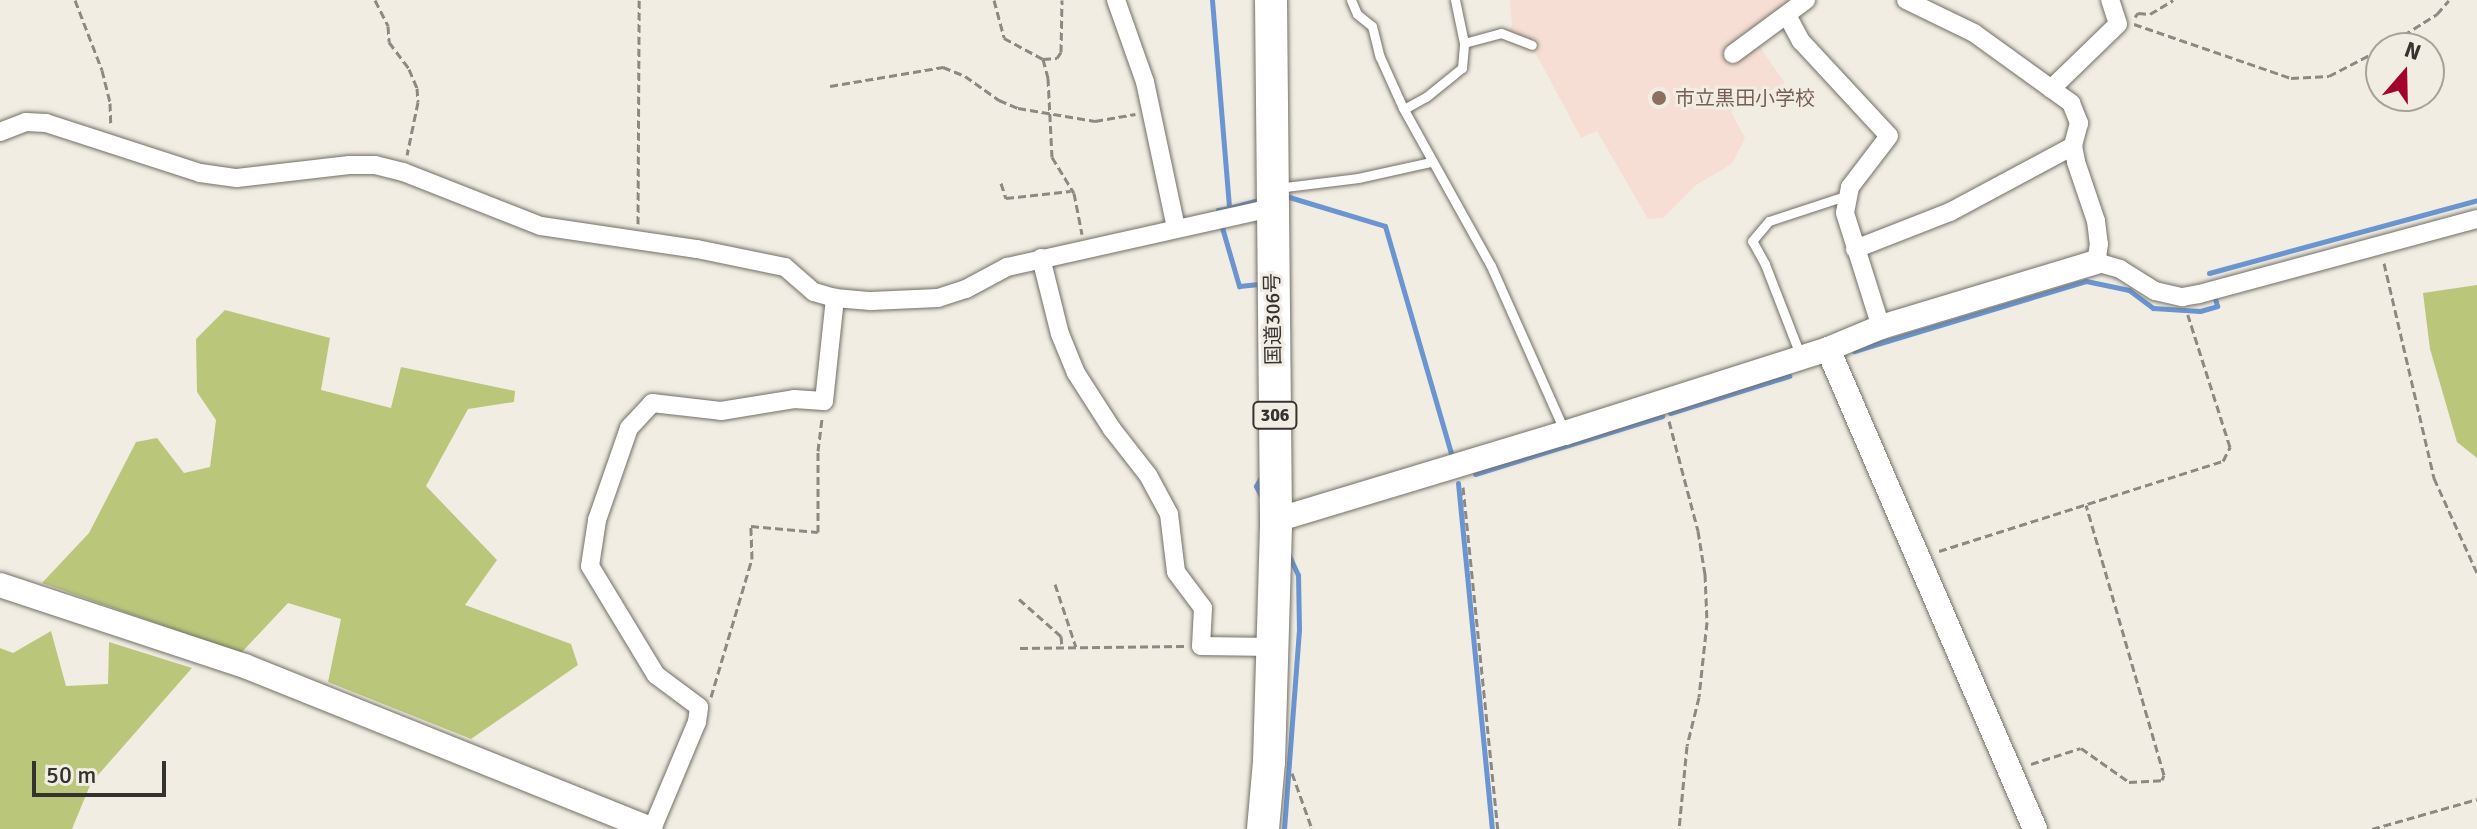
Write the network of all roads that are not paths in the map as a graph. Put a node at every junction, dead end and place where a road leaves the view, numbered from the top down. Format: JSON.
{"nodes":[{"id":1,"x":1116,"y":0,"type":"edge"},
{"id":2,"x":1271,"y":0,"type":"edge"},
{"id":3,"x":1351,"y":0,"type":"edge"},
{"id":4,"x":1455,"y":0,"type":"edge"},
{"id":5,"x":1806,"y":0,"type":"edge"},
{"id":6,"x":1906,"y":0,"type":"edge"},
{"id":7,"x":2110,"y":0,"type":"edge"},
{"id":8,"x":1787,"y":15,"type":"junction"},
{"id":9,"x":1464,"y":43,"type":"junction"},
{"id":10,"x":1532,"y":45,"type":"dead end"},
{"id":11,"x":1733,"y":54,"type":"dead end"},
{"id":12,"x":2051,"y":89,"type":"junction"},
{"id":13,"x":1404,"y":109,"type":"junction"},
{"id":14,"x":0,"y":132,"type":"edge"},
{"id":15,"x":2073,"y":146,"type":"junction"},
{"id":16,"x":1431,"y":162,"type":"junction"},
{"id":17,"x":1845,"y":196,"type":"junction"},
{"id":18,"x":1272,"y":198,"type":"junction"},
{"id":19,"x":2477,"y":219,"type":"edge"},
{"id":20,"x":1176,"y":228,"type":"junction"},
{"id":21,"x":1855,"y":249,"type":"junction"},
{"id":22,"x":1041,"y":258,"type":"junction"},
{"id":23,"x":2096,"y":262,"type":"junction"},
{"id":24,"x":835,"y":298,"type":"junction"},
{"id":25,"x":1881,"y":327,"type":"junction"},
{"id":26,"x":1828,"y":349,"type":"junction"},
{"id":27,"x":1801,"y":357,"type":"junction"},
{"id":28,"x":1565,"y":433,"type":"junction"},
{"id":29,"x":1276,"y":520,"type":"junction"},
{"id":30,"x":0,"y":585,"type":"edge"},
{"id":31,"x":1274,"y":647,"type":"junction"},
{"id":32,"x":651,"y":829,"type":"edge"},
{"id":33,"x":1263,"y":829,"type":"edge"},
{"id":34,"x":2035,"y":829,"type":"edge"}],
"edges":[{"from":1,"to":20,"type":"street"},
{"from":2,"to":18,"type":"highway","name":"国道306号","number":"306"},
{"from":3,"to":13,"type":"lane"},
{"from":4,"to":9,"type":"lane"},
{"from":5,"to":8,"type":"street"},
{"from":6,"to":12,"type":"street"},
{"from":7,"to":12,"type":"street"},
{"from":8,"to":11,"type":"street"},
{"from":8,"to":17,"type":"street"},
{"from":9,"to":10,"type":"lane"},
{"from":9,"to":13,"type":"lane"},
{"from":12,"to":15,"type":"street"},
{"from":13,"to":16,"type":"lane"},
{"from":14,"to":24,"type":"street"},
{"from":15,"to":21,"type":"street"},
{"from":15,"to":23,"type":"street"},
{"from":16,"to":18,"type":"lane"},
{"from":16,"to":28,"type":"lane"},
{"from":17,"to":21,"type":"street"},
{"from":17,"to":27,"type":"lane"},
{"from":18,"to":20,"type":"street"},
{"from":18,"to":29,"type":"highway","name":"国道306号","number":"306"},
{"from":19,"to":23,"type":"street"},
{"from":20,"to":22,"type":"street"},
{"from":21,"to":25,"type":"street"},
{"from":22,"to":24,"type":"street"},
{"from":22,"to":31,"type":"street"},
{"from":23,"to":25,"type":"street"},
{"from":24,"to":32,"type":"street"},
{"from":25,"to":26,"type":"street"},
{"from":26,"to":27,"type":"street"},
{"from":26,"to":34,"type":"street"},
{"from":27,"to":28,"type":"street"},
{"from":28,"to":29,"type":"street"},
{"from":29,"to":31,"type":"highway","name":"国道306号","number":"306"},
{"from":30,"to":32,"type":"street"},
{"from":31,"to":33,"type":"highway","name":"国道306号","number":"306"}]}
